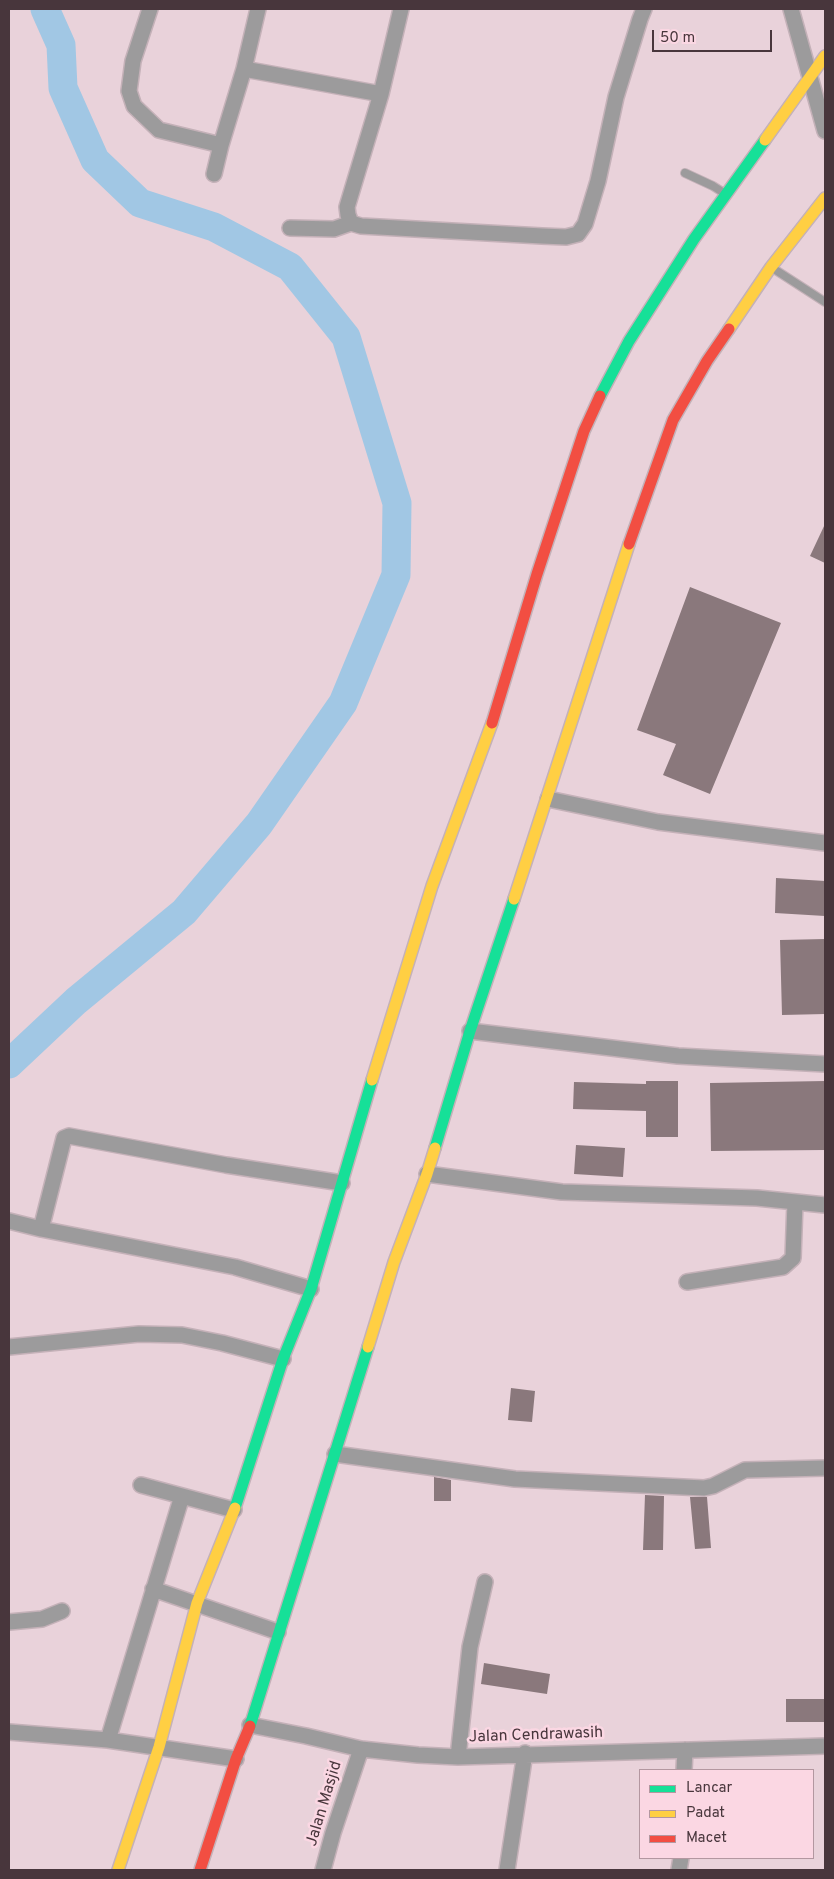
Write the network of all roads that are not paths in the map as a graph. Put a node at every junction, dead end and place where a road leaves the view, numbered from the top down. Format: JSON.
{"nodes":[{"id":1,"x":150,"y":9,"type":"edge"},
{"id":2,"x":258,"y":9,"type":"edge"},
{"id":3,"x":400,"y":9,"type":"edge"},
{"id":4,"x":644,"y":9,"type":"edge"},
{"id":5,"x":791,"y":9,"type":"edge"},
{"id":6,"x":825,"y":56,"type":"edge"},
{"id":7,"x":244,"y":69,"type":"junction"},
{"id":8,"x":810,"y":76,"type":"junction"},
{"id":9,"x":382,"y":94,"type":"junction"},
{"id":10,"x":825,"y":131,"type":"edge"},
{"id":11,"x":221,"y":145,"type":"junction"},
{"id":12,"x":685,"y":173,"type":"dead end"},
{"id":13,"x":214,"y":174,"type":"dead end"},
{"id":14,"x":726,"y":194,"type":"junction"},
{"id":15,"x":825,"y":198,"type":"edge"},
{"id":16,"x":352,"y":223,"type":"junction"},
{"id":17,"x":290,"y":228,"type":"dead end"},
{"id":18,"x":771,"y":267,"type":"junction"},
{"id":19,"x":825,"y":302,"type":"edge"},
{"id":20,"x":548,"y":799,"type":"junction"},
{"id":21,"x":825,"y":843,"type":"edge"},
{"id":22,"x":470,"y":1031,"type":"junction"},
{"id":23,"x":825,"y":1064,"type":"edge"},
{"id":24,"x":427,"y":1174,"type":"junction"},
{"id":25,"x":342,"y":1183,"type":"junction"},
{"id":26,"x":795,"y":1202,"type":"junction"},
{"id":27,"x":825,"y":1205,"type":"edge"},
{"id":28,"x":9,"y":1221,"type":"edge"},
{"id":29,"x":41,"y":1229,"type":"junction"},
{"id":30,"x":687,"y":1282,"type":"dead end"},
{"id":31,"x":311,"y":1289,"type":"junction"},
{"id":32,"x":9,"y":1347,"type":"edge"},
{"id":33,"x":283,"y":1358,"type":"junction"},
{"id":34,"x":335,"y":1454,"type":"junction"},
{"id":35,"x":825,"y":1468,"type":"edge"},
{"id":36,"x":141,"y":1485,"type":"dead end"},
{"id":37,"x":182,"y":1496,"type":"junction"},
{"id":38,"x":234,"y":1510,"type":"junction"},
{"id":39,"x":485,"y":1582,"type":"dead end"},
{"id":40,"x":153,"y":1589,"type":"junction"},
{"id":41,"x":197,"y":1603,"type":"junction"},
{"id":42,"x":62,"y":1611,"type":"dead end"},
{"id":43,"x":9,"y":1622,"type":"edge"},
{"id":44,"x":278,"y":1632,"type":"junction"},
{"id":45,"x":250,"y":1725,"type":"junction"},
{"id":46,"x":9,"y":1732,"type":"edge"},
{"id":47,"x":108,"y":1740,"type":"junction"},
{"id":48,"x":825,"y":1746,"type":"edge"},
{"id":49,"x":159,"y":1748,"type":"junction"},
{"id":50,"x":361,"y":1749,"type":"junction"},
{"id":51,"x":685,"y":1750,"type":"junction"},
{"id":52,"x":525,"y":1753,"type":"junction"},
{"id":53,"x":458,"y":1756,"type":"junction"},
{"id":54,"x":236,"y":1759,"type":"junction"},
{"id":55,"x":684,"y":1769,"type":"edge"},
{"id":56,"x":328,"y":1869,"type":"edge"},
{"id":57,"x":118,"y":1870,"type":"edge"},
{"id":58,"x":200,"y":1870,"type":"edge"},
{"id":59,"x":507,"y":1870,"type":"edge"}],
"edges":[{"from":1,"to":11,"type":"street"},
{"from":2,"to":7,"type":"street"},
{"from":3,"to":9,"type":"street"},
{"from":4,"to":16,"type":"street"},
{"from":5,"to":8,"type":"street"},
{"from":6,"to":8,"type":"main road"},
{"from":7,"to":9,"type":"street"},
{"from":7,"to":11,"type":"street"},
{"from":8,"to":10,"type":"street"},
{"from":8,"to":14,"type":"main road"},
{"from":9,"to":16,"type":"street"},
{"from":11,"to":13,"type":"street"},
{"from":12,"to":14,"type":"lane"},
{"from":14,"to":25,"type":"main road"},
{"from":15,"to":18,"type":"main road"},
{"from":16,"to":17,"type":"street"},
{"from":18,"to":19,"type":"lane"},
{"from":18,"to":20,"type":"main road"},
{"from":20,"to":21,"type":"street"},
{"from":20,"to":22,"type":"main road"},
{"from":22,"to":23,"type":"street"},
{"from":22,"to":24,"type":"main road"},
{"from":24,"to":26,"type":"street"},
{"from":24,"to":34,"type":"main road"},
{"from":25,"to":29,"type":"street"},
{"from":25,"to":31,"type":"main road"},
{"from":26,"to":27,"type":"street"},
{"from":26,"to":30,"type":"street"},
{"from":28,"to":29,"type":"street"},
{"from":29,"to":31,"type":"street"},
{"from":31,"to":33,"type":"main road"},
{"from":32,"to":33,"type":"street"},
{"from":33,"to":38,"type":"main road"},
{"from":34,"to":35,"type":"street"},
{"from":34,"to":44,"type":"main road"},
{"from":36,"to":37,"type":"street"},
{"from":37,"to":38,"type":"street"},
{"from":37,"to":40,"type":"street"},
{"from":38,"to":41,"type":"main road"},
{"from":39,"to":53,"type":"street"},
{"from":40,"to":41,"type":"street"},
{"from":40,"to":47,"type":"street"},
{"from":41,"to":44,"type":"street"},
{"from":41,"to":49,"type":"main road"},
{"from":42,"to":43,"type":"street"},
{"from":44,"to":45,"type":"main road"},
{"from":45,"to":50,"type":"street","name":"Jalan Cendrawasih"},
{"from":45,"to":54,"type":"main road"},
{"from":46,"to":47,"type":"street"},
{"from":47,"to":49,"type":"street"},
{"from":48,"to":51,"type":"street","name":"Jalan Cendrawasih"},
{"from":49,"to":54,"type":"street"},
{"from":49,"to":57,"type":"main road"},
{"from":50,"to":53,"type":"street","name":"Jalan Cendrawasih"},
{"from":50,"to":56,"type":"street","name":"Jalan Masjid"},
{"from":51,"to":52,"type":"street","name":"Jalan Cendrawasih"},
{"from":51,"to":55,"type":"street"},
{"from":52,"to":53,"type":"street","name":"Jalan Cendrawasih"},
{"from":52,"to":59,"type":"street"},
{"from":54,"to":58,"type":"main road"}]}
